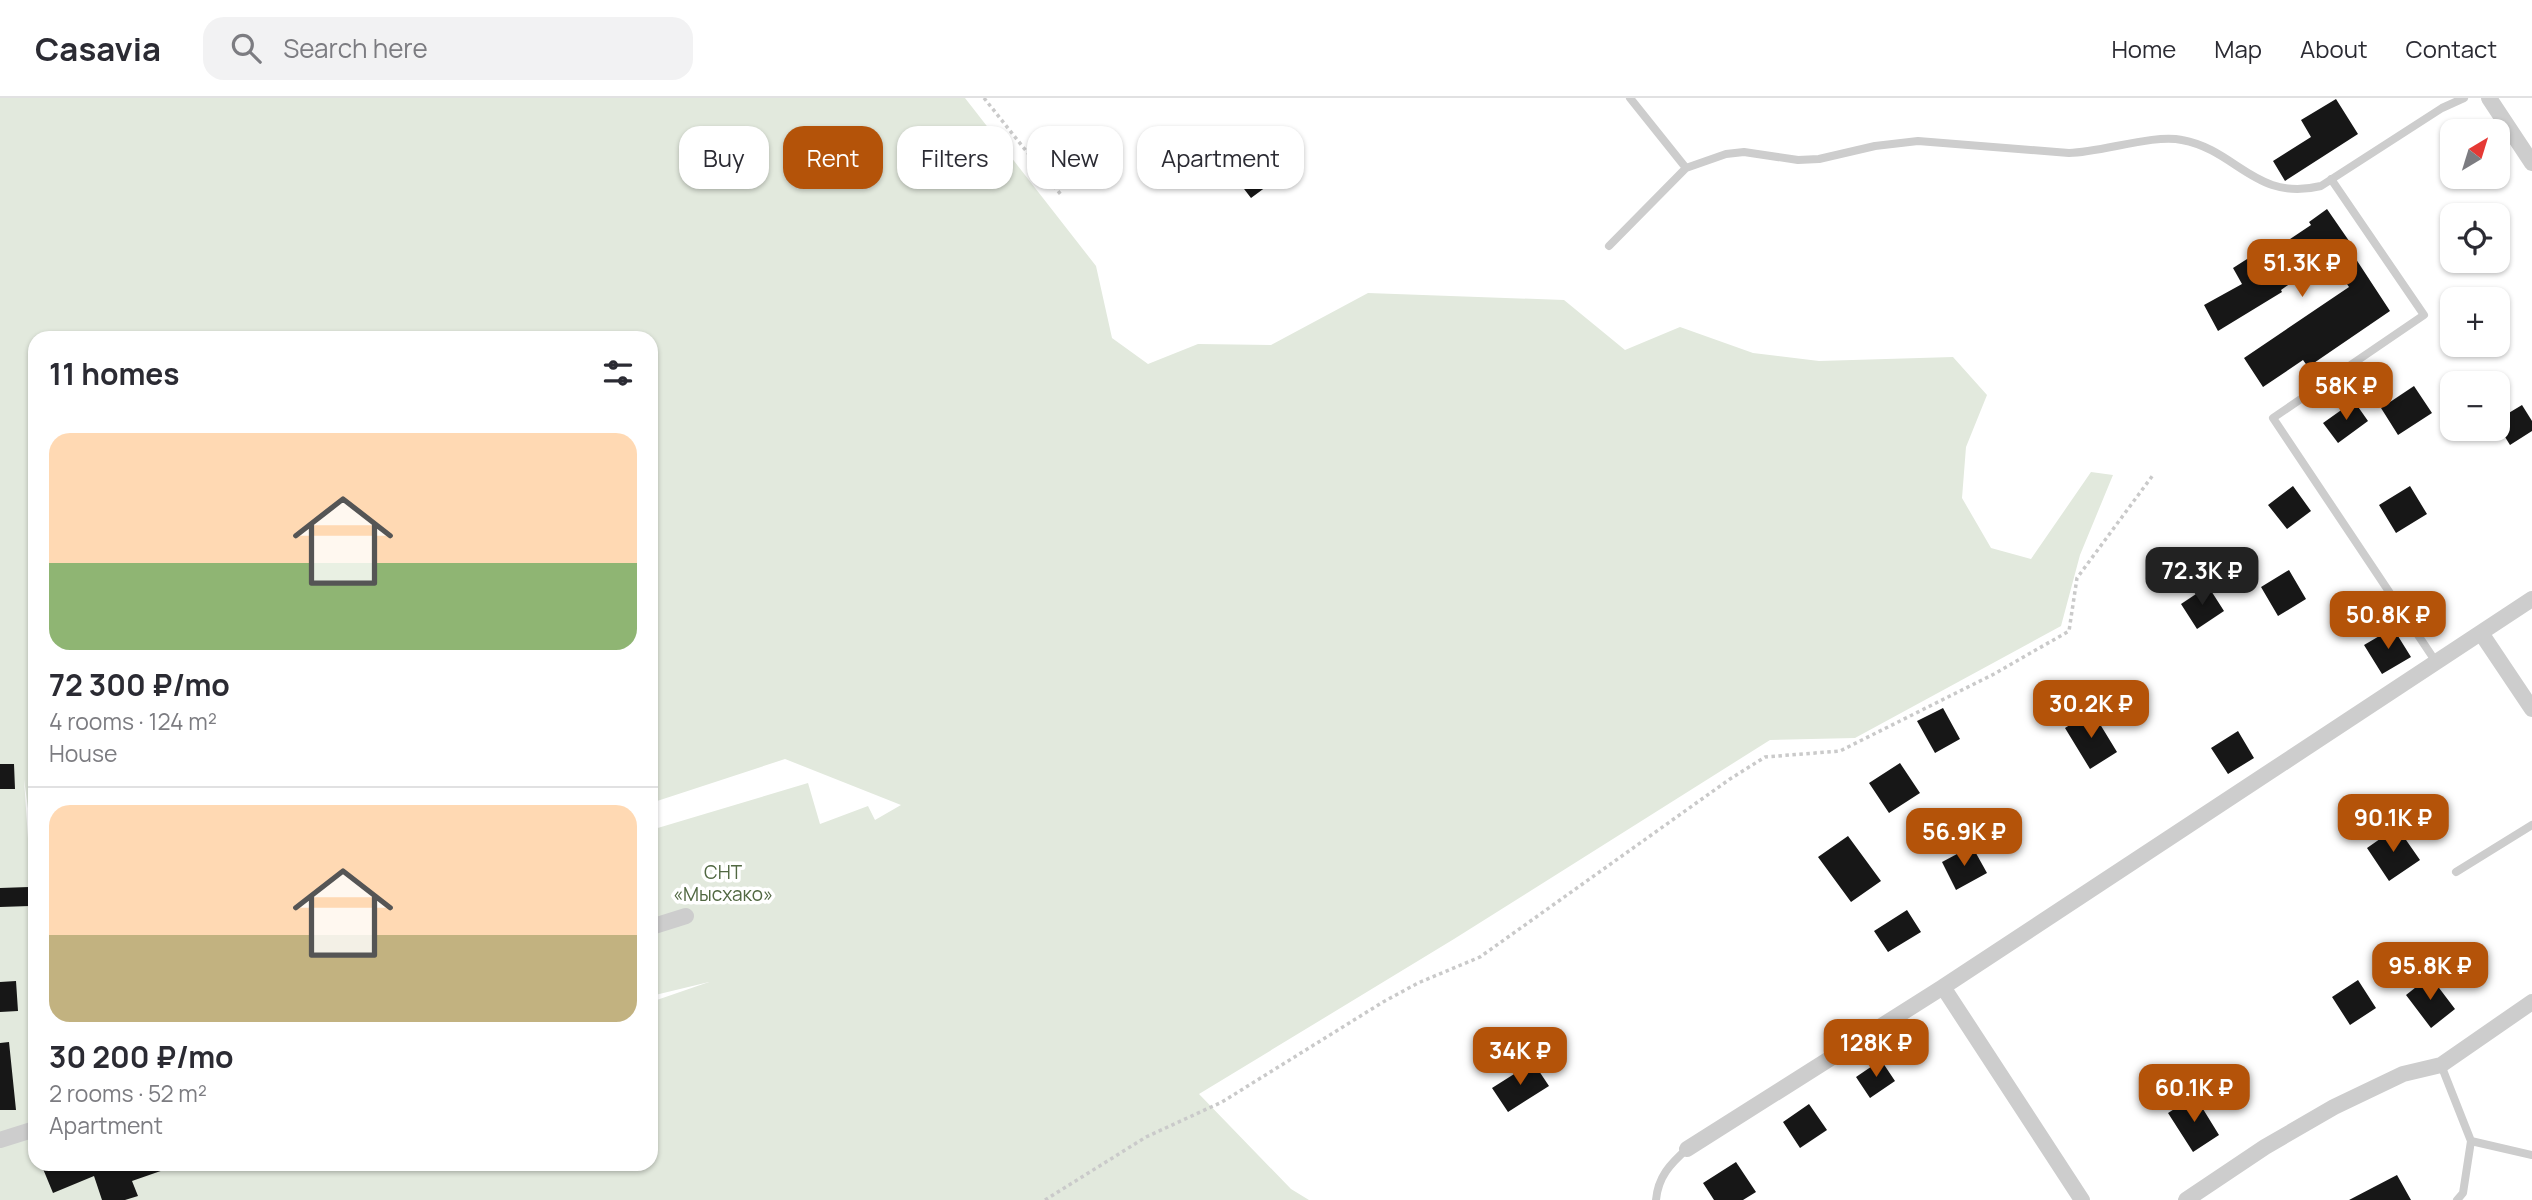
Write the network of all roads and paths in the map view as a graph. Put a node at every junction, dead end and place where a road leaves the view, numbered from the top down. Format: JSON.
{"nodes":[{"id":1,"x":1630,"y":98,"type":"edge"},
{"id":2,"x":2464,"y":98,"type":"edge"},
{"id":3,"x":2489,"y":98,"type":"edge"},
{"id":4,"x":986,"y":99,"type":"edge"},
{"id":5,"x":2532,"y":163,"type":"edge"},
{"id":6,"x":1686,"y":168,"type":"junction"},
{"id":7,"x":2331,"y":179,"type":"junction"},
{"id":8,"x":1062,"y":196,"type":"dead end"},
{"id":9,"x":1609,"y":246,"type":"dead end"},
{"id":10,"x":2153,"y":475,"type":"dead end"},
{"id":11,"x":2532,"y":599,"type":"edge"},
{"id":12,"x":2481,"y":633,"type":"junction"},
{"id":13,"x":2436,"y":662,"type":"junction"},
{"id":14,"x":2532,"y":709,"type":"edge"},
{"id":15,"x":2532,"y":825,"type":"edge"},
{"id":16,"x":2456,"y":872,"type":"dead end"},
{"id":17,"x":686,"y":915,"type":"dead end"},
{"id":18,"x":658,"y":925,"type":"edge"},
{"id":19,"x":1943,"y":987,"type":"junction"},
{"id":20,"x":2532,"y":1002,"type":"edge"},
{"id":21,"x":2441,"y":1065,"type":"junction"},
{"id":22,"x":28,"y":1131,"type":"edge"},
{"id":23,"x":0,"y":1140,"type":"edge"},
{"id":24,"x":2471,"y":1141,"type":"junction"},
{"id":25,"x":1687,"y":1149,"type":"joint"},
{"id":26,"x":2532,"y":1155,"type":"edge"},
{"id":27,"x":1045,"y":1200,"type":"edge"},
{"id":28,"x":1656,"y":1200,"type":"edge"},
{"id":29,"x":2082,"y":1200,"type":"edge"},
{"id":30,"x":2186,"y":1200,"type":"edge"},
{"id":31,"x":2457,"y":1200,"type":"edge"}],
"edges":[{"from":1,"to":6,"type":"lane"},
{"from":2,"to":7,"type":"lane"},
{"from":3,"to":5,"type":"street"},
{"from":4,"to":8,"type":"path"},
{"from":6,"to":7,"type":"lane"},
{"from":6,"to":9,"type":"lane"},
{"from":7,"to":13,"type":"lane"},
{"from":10,"to":27,"type":"path"},
{"from":11,"to":12,"type":"street"},
{"from":12,"to":13,"type":"street"},
{"from":12,"to":14,"type":"street"},
{"from":13,"to":19,"type":"street"},
{"from":15,"to":16,"type":"lane"},
{"from":17,"to":18,"type":"street"},
{"from":19,"to":25,"type":"street"},
{"from":19,"to":29,"type":"street"},
{"from":20,"to":21,"type":"street"},
{"from":21,"to":24,"type":"lane"},
{"from":21,"to":30,"type":"street"},
{"from":22,"to":23,"type":"street"},
{"from":24,"to":26,"type":"lane"},
{"from":24,"to":31,"type":"lane"},
{"from":25,"to":28,"type":"lane"}]}
